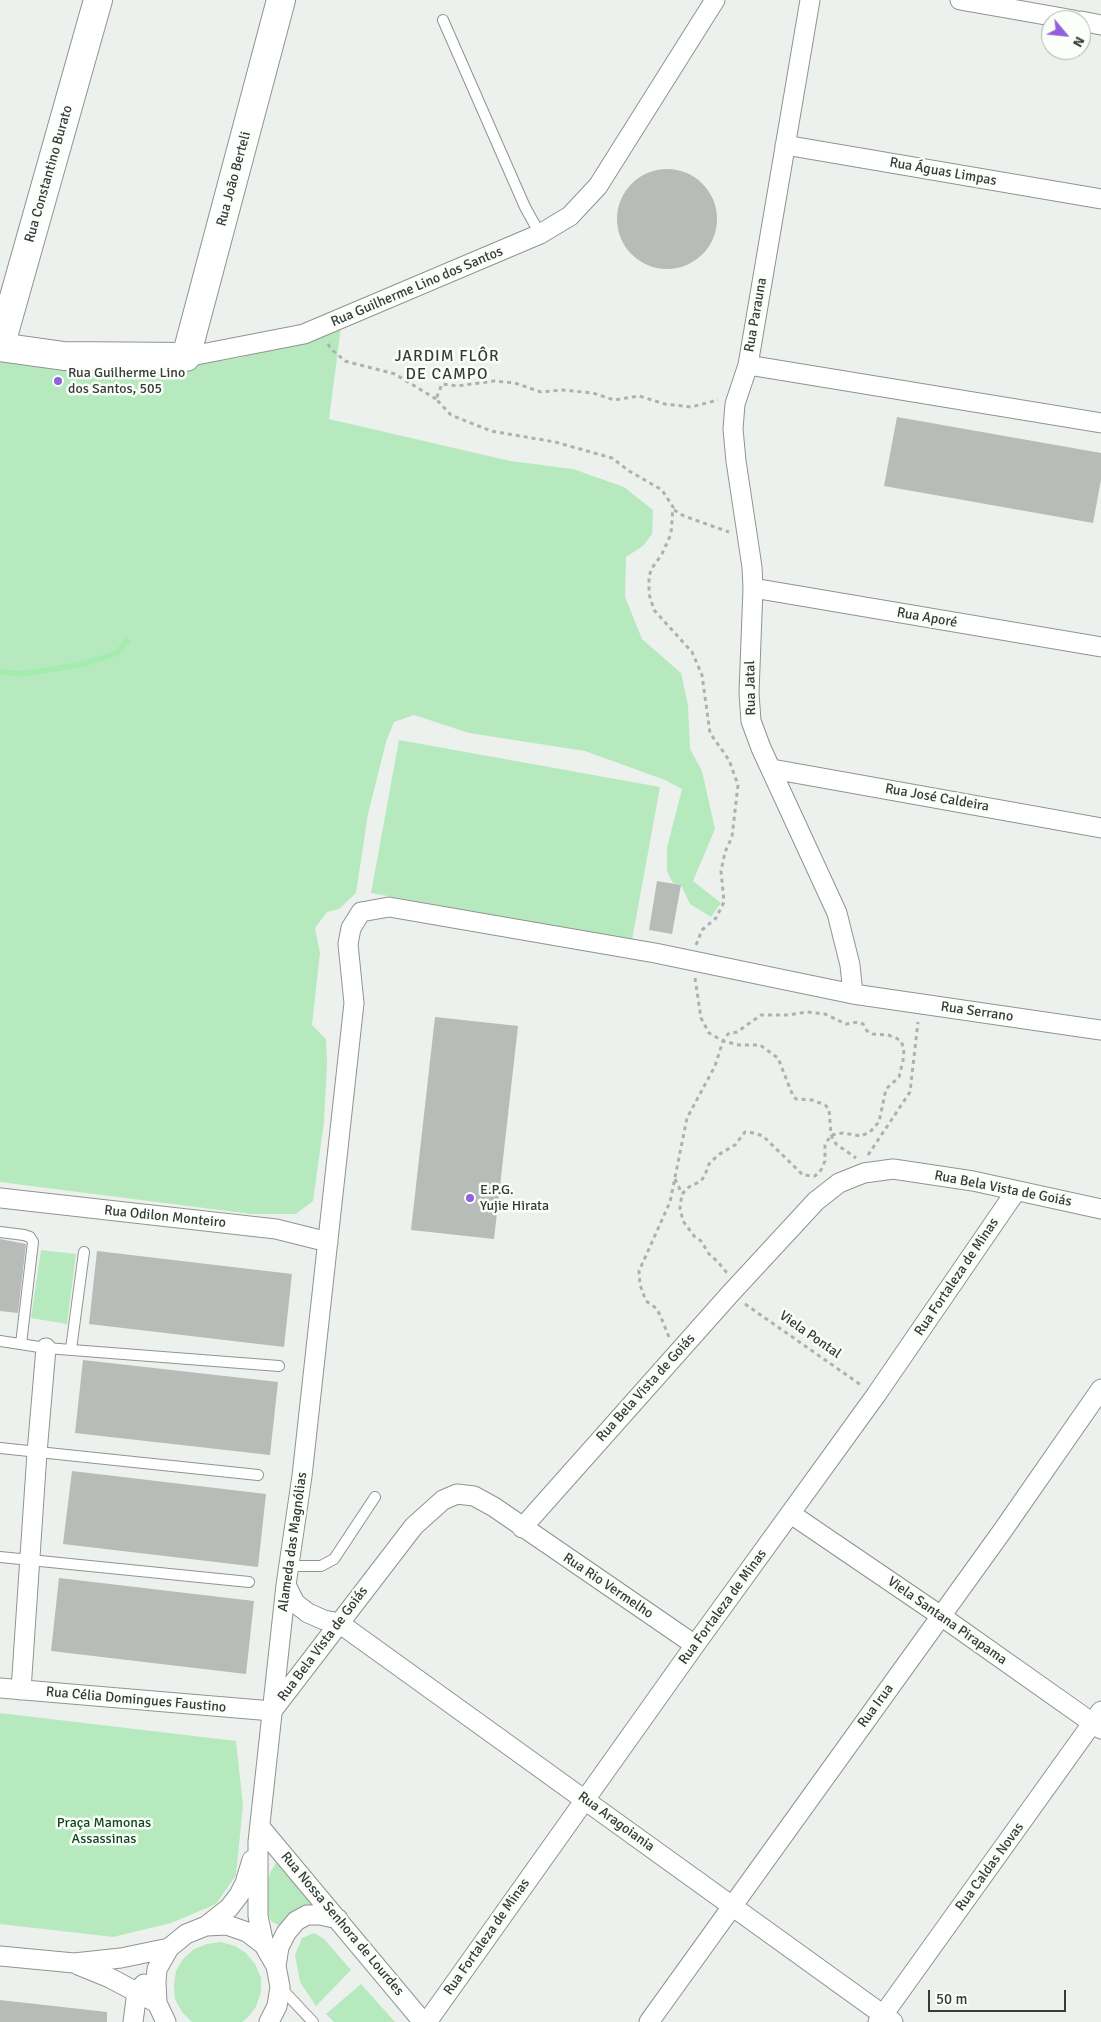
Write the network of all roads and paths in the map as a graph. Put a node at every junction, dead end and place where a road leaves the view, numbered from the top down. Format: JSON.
{"nodes":[{"id":1,"x":98,"y":0,"type":"edge"},
{"id":2,"x":281,"y":0,"type":"edge"},
{"id":3,"x":715,"y":0,"type":"edge"},
{"id":4,"x":810,"y":0,"type":"edge"},
{"id":5,"x":960,"y":0,"type":"edge"},
{"id":6,"x":1041,"y":14,"type":"edge"},
{"id":7,"x":443,"y":20,"type":"dead end"},
{"id":8,"x":784,"y":145,"type":"junction"},
{"id":9,"x":1101,"y":199,"type":"edge"},
{"id":10,"x":540,"y":234,"type":"junction"},
{"id":11,"x":322,"y":327,"type":"junction"},
{"id":12,"x":0,"y":347,"type":"edge"},
{"id":13,"x":186,"y":357,"type":"junction"},
{"id":14,"x":748,"y":365,"type":"junction"},
{"id":15,"x":436,"y":399,"type":"junction"},
{"id":16,"x":735,"y":404,"type":"junction"},
{"id":17,"x":1101,"y":423,"type":"edge"},
{"id":18,"x":674,"y":510,"type":"junction"},
{"id":19,"x":748,"y":539,"type":"junction"},
{"id":20,"x":753,"y":588,"type":"junction"},
{"id":21,"x":1101,"y":647,"type":"edge"},
{"id":22,"x":772,"y":769,"type":"junction"},
{"id":23,"x":1101,"y":828,"type":"edge"},
{"id":24,"x":695,"y":961,"type":"junction"},
{"id":25,"x":853,"y":994,"type":"junction"},
{"id":26,"x":921,"y":1004,"type":"junction"},
{"id":27,"x":1101,"y":1030,"type":"edge"},
{"id":28,"x":723,"y":1041,"type":"junction"},
{"id":29,"x":831,"y":1135,"type":"junction"},
{"id":30,"x":844,"y":1151,"type":"dead end"},
{"id":31,"x":862,"y":1162,"type":"dead end"},
{"id":32,"x":675,"y":1177,"type":"junction"},
{"id":33,"x":1016,"y":1191,"type":"junction"},
{"id":34,"x":682,"y":1194,"type":"junction"},
{"id":35,"x":0,"y":1198,"type":"edge"},
{"id":36,"x":1101,"y":1209,"type":"edge"},
{"id":37,"x":0,"y":1232,"type":"edge"},
{"id":38,"x":328,"y":1242,"type":"junction"},
{"id":39,"x":84,"y":1252,"type":"dead end"},
{"id":40,"x":734,"y":1290,"type":"junction"},
{"id":41,"x":0,"y":1341,"type":"edge"},
{"id":42,"x":21,"y":1344,"type":"junction"},
{"id":43,"x":46,"y":1348,"type":"junction"},
{"id":44,"x":71,"y":1349,"type":"junction"},
{"id":45,"x":678,"y":1352,"type":"junction"},
{"id":46,"x":279,"y":1366,"type":"dead end"},
{"id":47,"x":1101,"y":1389,"type":"edge"},
{"id":48,"x":876,"y":1395,"type":"junction"},
{"id":49,"x":0,"y":1448,"type":"edge"},
{"id":50,"x":36,"y":1453,"type":"junction"},
{"id":51,"x":258,"y":1475,"type":"dead end"},
{"id":52,"x":375,"y":1496,"type":"dead end"},
{"id":53,"x":791,"y":1514,"type":"junction"},
{"id":54,"x":522,"y":1528,"type":"junction"},
{"id":55,"x":0,"y":1558,"type":"edge"},
{"id":56,"x":30,"y":1561,"type":"junction"},
{"id":57,"x":289,"y":1566,"type":"junction"},
{"id":58,"x":249,"y":1582,"type":"dead end"},
{"id":59,"x":286,"y":1585,"type":"junction"},
{"id":60,"x":941,"y":1616,"type":"junction"},
{"id":61,"x":339,"y":1623,"type":"junction"},
{"id":62,"x":695,"y":1645,"type":"junction"},
{"id":63,"x":0,"y":1688,"type":"edge"},
{"id":64,"x":21,"y":1690,"type":"junction"},
{"id":65,"x":272,"y":1711,"type":"junction"},
{"id":66,"x":1098,"y":1721,"type":"edge"},
{"id":67,"x":585,"y":1799,"type":"junction"},
{"id":68,"x":259,"y":1834,"type":"junction"},
{"id":69,"x":732,"y":1908,"type":"junction"},
{"id":70,"x":338,"y":1919,"type":"junction"},
{"id":71,"x":206,"y":1926,"type":"junction"},
{"id":72,"x":264,"y":1945,"type":"junction"},
{"id":73,"x":169,"y":1948,"type":"junction"},
{"id":74,"x":0,"y":1956,"type":"edge"},
{"id":75,"x":74,"y":1963,"type":"junction"},
{"id":76,"x":276,"y":1966,"type":"junction"},
{"id":77,"x":157,"y":1969,"type":"junction"},
{"id":78,"x":280,"y":1987,"type":"junction"},
{"id":79,"x":137,"y":1992,"type":"junction"},
{"id":80,"x":158,"y":2003,"type":"junction"},
{"id":81,"x":885,"y":2020,"type":"edge"},
{"id":82,"x":133,"y":2022,"type":"edge"},
{"id":83,"x":166,"y":2022,"type":"edge"},
{"id":84,"x":269,"y":2022,"type":"edge"},
{"id":85,"x":313,"y":2022,"type":"edge"},
{"id":86,"x":423,"y":2022,"type":"edge"},
{"id":87,"x":427,"y":2022,"type":"edge"},
{"id":88,"x":649,"y":2022,"type":"edge"}],
"edges":[{"from":1,"to":12,"type":"street","name":"Rua Constantino Burato"},
{"from":2,"to":13,"type":"street","name":"Rua João Berteli"},
{"from":3,"to":10,"type":"street","name":"Rua Guilherme Lino dos Santos"},
{"from":4,"to":8,"type":"street","name":"Rua Parauna"},
{"from":5,"to":6,"type":"street"},
{"from":7,"to":10,"type":"lane"},
{"from":8,"to":9,"type":"street","name":"Rua Águas Limpas"},
{"from":8,"to":14,"type":"street","name":"Rua Parauna"},
{"from":10,"to":11,"type":"street","name":"Rua Guilherme Lino dos Santos"},
{"from":11,"to":13,"type":"street","name":"Rua Guilherme Lino dos Santos"},
{"from":11,"to":15,"type":"path"},
{"from":12,"to":13,"type":"street","name":"Rua Guilherme Lino dos Santos"},
{"from":14,"to":16,"type":"street","name":"Rua Jatal"},
{"from":14,"to":17,"type":"street","name":"Rua Parauna"},
{"from":15,"to":16,"type":"path"},
{"from":15,"to":18,"type":"path"},
{"from":16,"to":19,"type":"street","name":"Rua Jatal"},
{"from":18,"to":19,"type":"path"},
{"from":18,"to":24,"type":"path"},
{"from":19,"to":20,"type":"street","name":"Rua Jatal"},
{"from":20,"to":21,"type":"street","name":"Rua Aporé"},
{"from":20,"to":22,"type":"street","name":"Rua Jatal"},
{"from":22,"to":23,"type":"street","name":"Rua José Caldeira"},
{"from":22,"to":25,"type":"street","name":"Rua Jatal"},
{"from":24,"to":25,"type":"street","name":"Rua Serrano"},
{"from":24,"to":28,"type":"path"},
{"from":24,"to":38,"type":"street","name":"Alameda das Magnólias"},
{"from":25,"to":26,"type":"street","name":"Rua Serrano"},
{"from":26,"to":27,"type":"street","name":"Rua Serrano"},
{"from":26,"to":31,"type":"path"},
{"from":28,"to":29,"type":"path"},
{"from":28,"to":29,"type":"path"},
{"from":28,"to":32,"type":"path"},
{"from":29,"to":30,"type":"path"},
{"from":29,"to":34,"type":"path"},
{"from":32,"to":34,"type":"path"},
{"from":32,"to":45,"type":"path"},
{"from":33,"to":36,"type":"street","name":"Rua Bela Vista de Goiás"},
{"from":33,"to":40,"type":"street","name":"Rua Bela Vista de Goiás"},
{"from":33,"to":48,"type":"street","name":"Rua Fortaleza de Minas"},
{"from":34,"to":40,"type":"path","name":"Viela Pontal"},
{"from":35,"to":38,"type":"street","name":"Rua Odilon Monteiro"},
{"from":37,"to":42,"type":"lane"},
{"from":38,"to":57,"type":"street","name":"Alameda das Magnólias"},
{"from":39,"to":44,"type":"lane"},
{"from":40,"to":45,"type":"street","name":"Rua Bela Vista de Goiás"},
{"from":40,"to":48,"type":"path","name":"Viela Pontal"},
{"from":41,"to":42,"type":"lane"},
{"from":42,"to":43,"type":"lane"},
{"from":43,"to":44,"type":"lane"},
{"from":43,"to":50,"type":"street"},
{"from":44,"to":46,"type":"lane"},
{"from":45,"to":54,"type":"street","name":"Rua Bela Vista de Goiás"},
{"from":47,"to":60,"type":"street","name":"Rua Irua"},
{"from":48,"to":53,"type":"street","name":"Rua Fortaleza de Minas"},
{"from":49,"to":50,"type":"lane"},
{"from":50,"to":51,"type":"lane"},
{"from":50,"to":56,"type":"street"},
{"from":52,"to":57,"type":"lane"},
{"from":53,"to":60,"type":"street","name":"Viela Santana Pirapama"},
{"from":53,"to":62,"type":"street","name":"Rua Fortaleza de Minas"},
{"from":54,"to":61,"type":"street","name":"Rua Bela Vista de Goiás"},
{"from":54,"to":62,"type":"street","name":"Rua Rio Vermelho"},
{"from":55,"to":56,"type":"lane"},
{"from":56,"to":58,"type":"lane"},
{"from":56,"to":64,"type":"street"},
{"from":57,"to":59,"type":"street","name":"Alameda das Magnólias"},
{"from":59,"to":61,"type":"street","name":"Rua Aragoiania"},
{"from":59,"to":65,"type":"street","name":"Alameda das Magnólias"},
{"from":60,"to":66,"type":"street","name":"Viela Santana Pirapama"},
{"from":60,"to":69,"type":"street","name":"Rua Irua"},
{"from":61,"to":65,"type":"street","name":"Rua Bela Vista de Goiás"},
{"from":61,"to":67,"type":"street","name":"Rua Aragoiania"},
{"from":62,"to":67,"type":"street","name":"Rua Fortaleza de Minas"},
{"from":63,"to":64,"type":"street","name":"Rua Célia Domingues Faustino"},
{"from":64,"to":65,"type":"street","name":"Rua Célia Domingues Faustino"},
{"from":65,"to":68,"type":"street","name":"Alameda das Magnólias"},
{"from":66,"to":81,"type":"street","name":"Rua Caldas Novas"},
{"from":67,"to":69,"type":"street","name":"Rua Aragoiania"},
{"from":67,"to":87,"type":"street","name":"Rua Fortaleza de Minas"},
{"from":68,"to":70,"type":"street","name":"Rua Nossa Senhora de Lourdes"},
{"from":68,"to":71,"type":"street"},
{"from":68,"to":72,"type":"street"},
{"from":69,"to":81,"type":"street","name":"Rua Aragoiania"},
{"from":69,"to":88,"type":"street","name":"Rua Irua"},
{"from":70,"to":76,"type":"street"},
{"from":70,"to":86,"type":"street","name":"Rua Nossa Senhora de Lourdes"},
{"from":71,"to":72,"type":"street"},
{"from":71,"to":73,"type":"street"},
{"from":72,"to":76,"type":"street"},
{"from":73,"to":75,"type":"street"},
{"from":73,"to":77,"type":"street"},
{"from":74,"to":75,"type":"street"},
{"from":75,"to":79,"type":"street"},
{"from":76,"to":78,"type":"street"},
{"from":77,"to":79,"type":"street"},
{"from":77,"to":80,"type":"street"},
{"from":78,"to":84,"type":"street"},
{"from":78,"to":85,"type":"lane"},
{"from":79,"to":80,"type":"street"},
{"from":79,"to":82,"type":"street"},
{"from":80,"to":83,"type":"street"}]}
